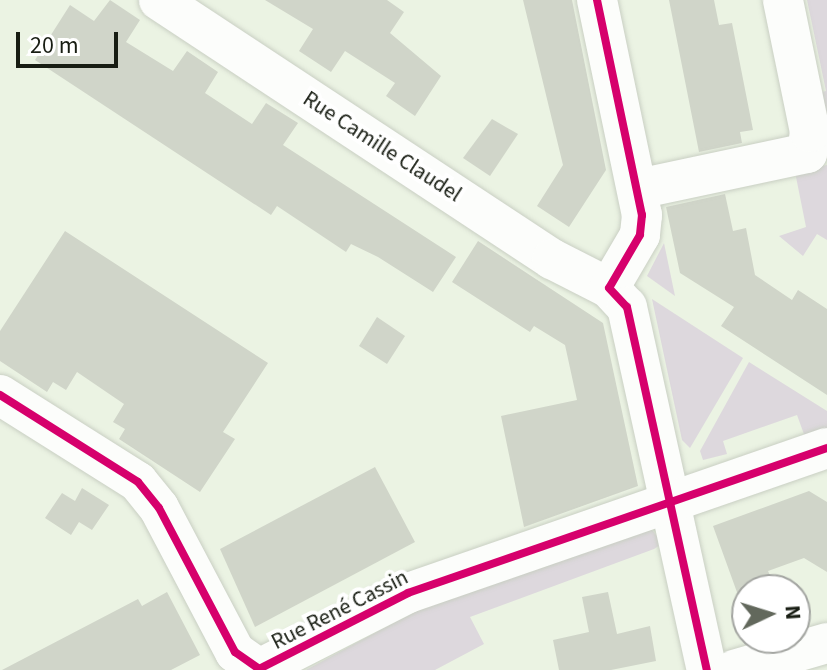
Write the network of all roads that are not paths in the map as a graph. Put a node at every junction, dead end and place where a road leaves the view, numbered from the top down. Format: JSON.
{"nodes":[{"id":1,"x":159,"y":0,"type":"edge"},
{"id":2,"x":597,"y":0,"type":"edge"},
{"id":3,"x":783,"y":0,"type":"edge"},
{"id":4,"x":638,"y":189,"type":"junction"},
{"id":5,"x":609,"y":288,"type":"junction"},
{"id":6,"x":0,"y":395,"type":"edge"},
{"id":7,"x":827,"y":448,"type":"edge"},
{"id":8,"x":669,"y":500,"type":"junction"},
{"id":9,"x":827,"y":643,"type":"edge"},
{"id":10,"x":707,"y":670,"type":"edge"},
{"id":11,"x":734,"y":670,"type":"edge"}],
"edges":[{"from":1,"to":5,"type":"street","name":"Rue Camille Claudel"},
{"from":2,"to":4,"type":"street"},
{"from":3,"to":4,"type":"street"},
{"from":4,"to":5,"type":"street"},
{"from":5,"to":8,"type":"street"},
{"from":6,"to":8,"type":"street","name":"Rue René Cassin"},
{"from":7,"to":8,"type":"street"},
{"from":8,"to":10,"type":"street"},
{"from":9,"to":11,"type":"street"}]}
